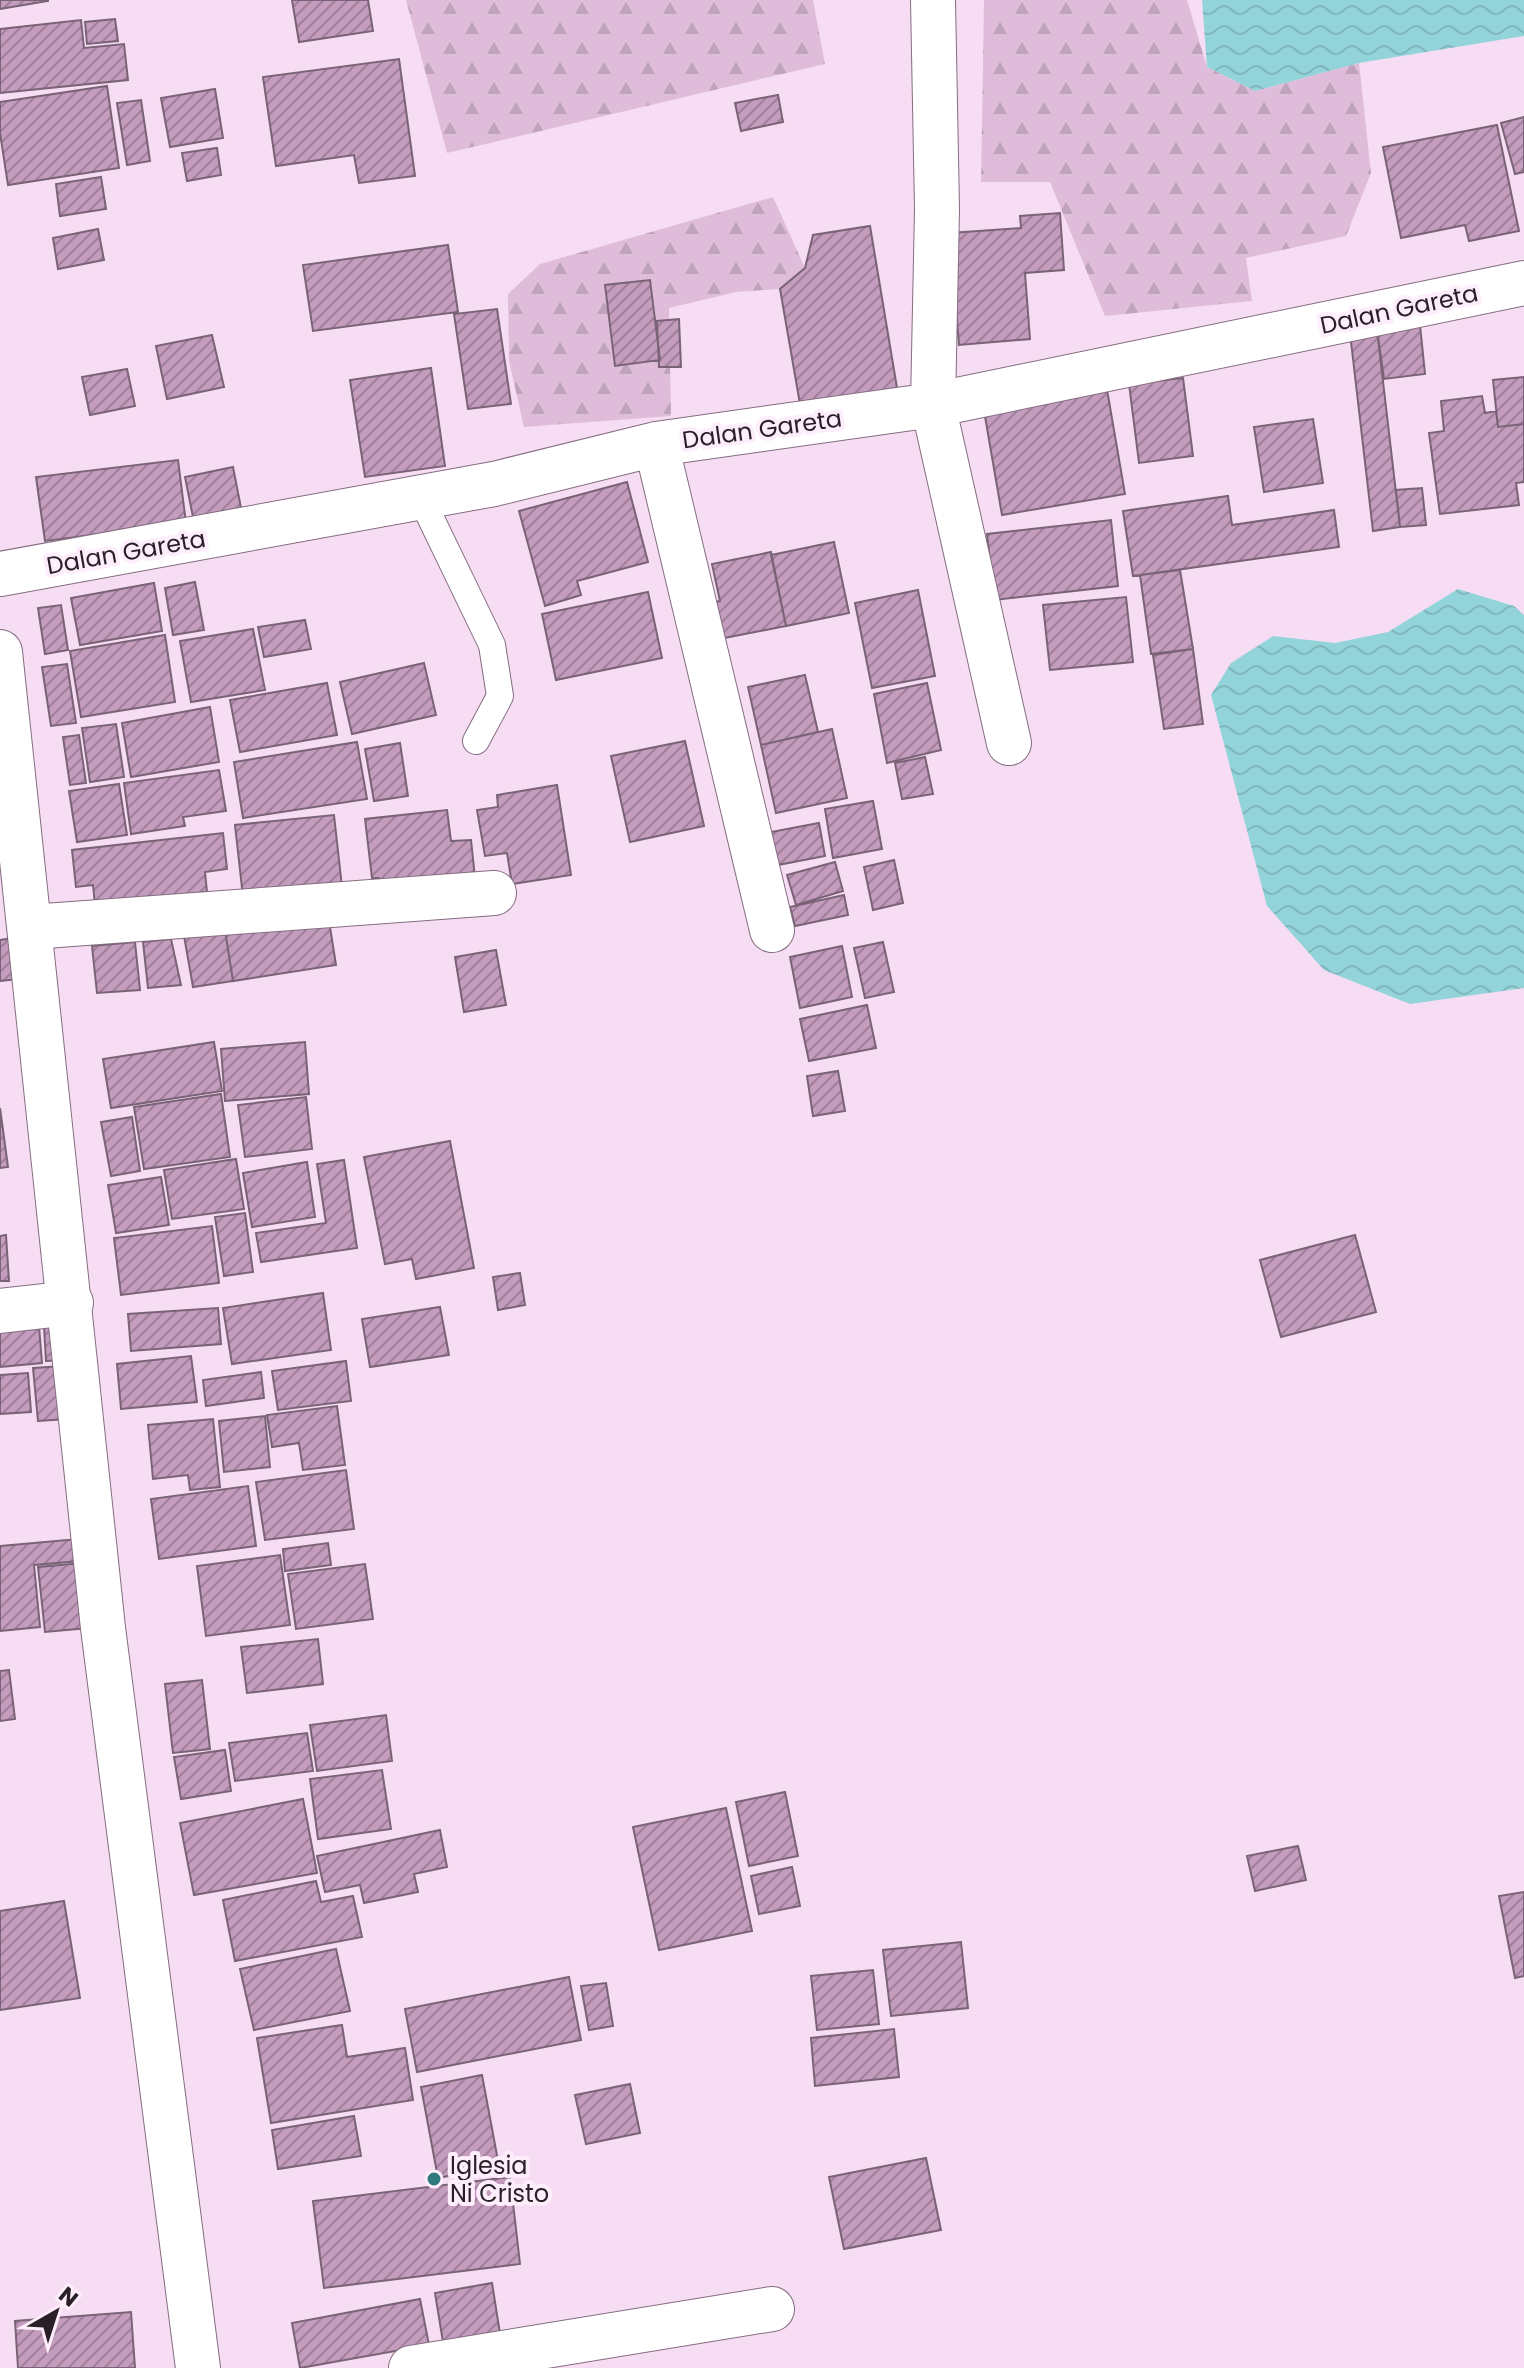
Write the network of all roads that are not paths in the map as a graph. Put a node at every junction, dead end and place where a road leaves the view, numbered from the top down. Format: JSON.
{"nodes":[{"id":1,"x":933,"y":0,"type":"edge"},
{"id":2,"x":1524,"y":283,"type":"edge"},
{"id":3,"x":933,"y":405,"type":"junction"},
{"id":4,"x":656,"y":444,"type":"junction"},
{"id":5,"x":421,"y":498,"type":"junction"},
{"id":6,"x":0,"y":574,"type":"edge"},
{"id":7,"x":1,"y":677,"type":"edge"},
{"id":8,"x":476,"y":741,"type":"dead end"},
{"id":9,"x":1009,"y":743,"type":"dead end"},
{"id":10,"x":494,"y":893,"type":"dead end"},
{"id":11,"x":31,"y":927,"type":"junction"},
{"id":12,"x":772,"y":930,"type":"dead end"},
{"id":13,"x":71,"y":1303,"type":"junction"},
{"id":14,"x":0,"y":1311,"type":"edge"},
{"id":15,"x":772,"y":2309,"type":"dead end"},
{"id":16,"x":198,"y":2368,"type":"edge"},
{"id":17,"x":411,"y":2368,"type":"edge"}],
"edges":[{"from":1,"to":3,"type":"street"},
{"from":2,"to":3,"type":"street","name":"Dalan Gareta"},
{"from":3,"to":4,"type":"street","name":"Dalan Gareta"},
{"from":3,"to":9,"type":"street"},
{"from":4,"to":5,"type":"street","name":"Dalan Gareta"},
{"from":4,"to":12,"type":"street"},
{"from":5,"to":6,"type":"street","name":"Dalan Gareta"},
{"from":5,"to":8,"type":"lane"},
{"from":7,"to":11,"type":"street"},
{"from":10,"to":11,"type":"street"},
{"from":11,"to":13,"type":"street"},
{"from":13,"to":14,"type":"street"},
{"from":13,"to":16,"type":"street"},
{"from":15,"to":17,"type":"street"}]}
